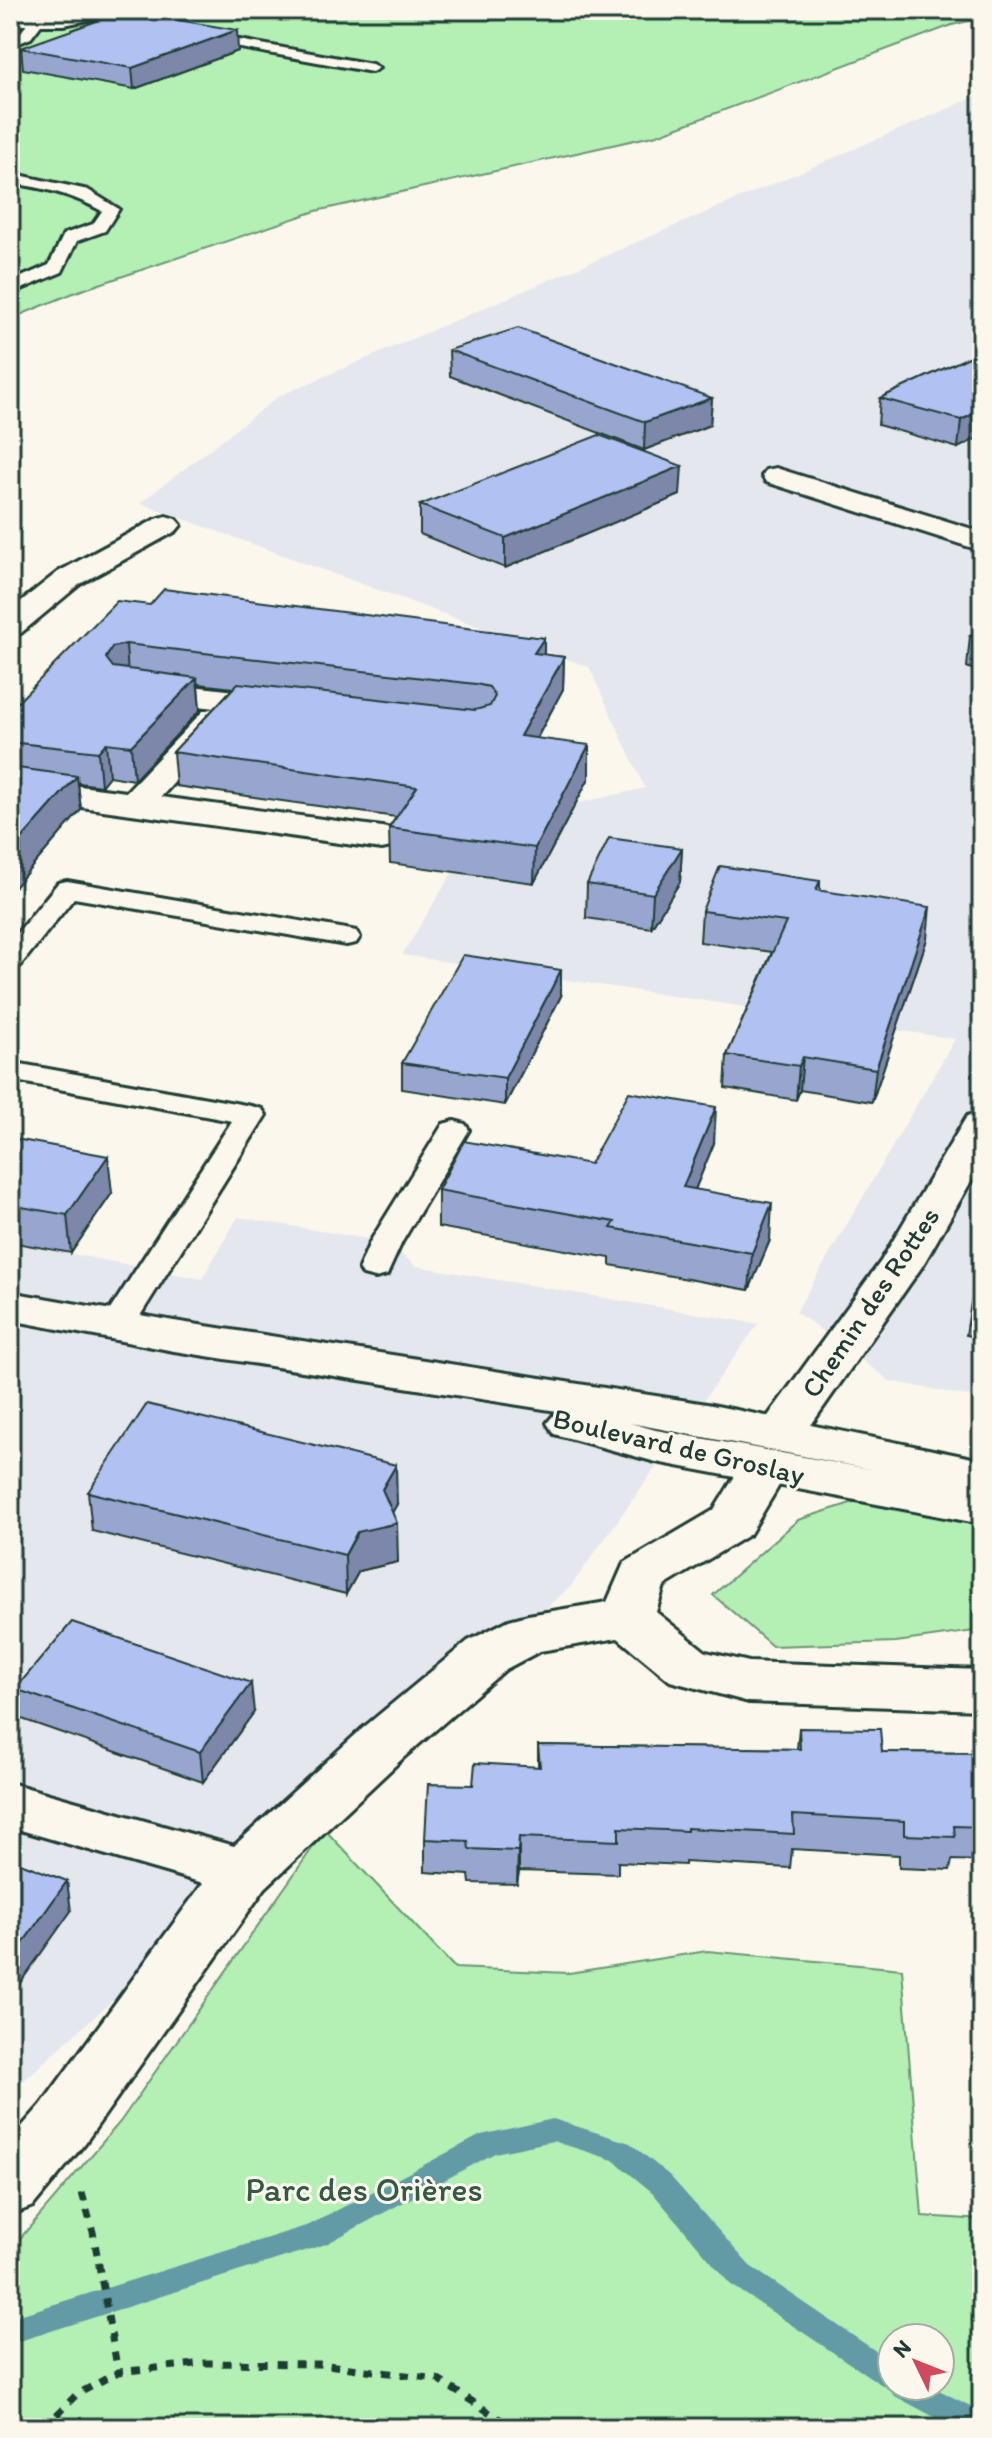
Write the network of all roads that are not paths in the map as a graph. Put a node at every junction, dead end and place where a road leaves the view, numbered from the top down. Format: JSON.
{"nodes":[{"id":1,"x":110,"y":11,"type":"edge"},
{"id":2,"x":10,"y":20,"type":"edge"},
{"id":3,"x":37,"y":21,"type":"junction"},
{"id":4,"x":10,"y":43,"type":"edge"},
{"id":5,"x":372,"y":68,"type":"dead end"},
{"id":6,"x":10,"y":178,"type":"edge"},
{"id":7,"x":10,"y":289,"type":"edge"},
{"id":8,"x":776,"y":476,"type":"dead end"},
{"id":9,"x":166,"y":525,"type":"dead end"},
{"id":10,"x":982,"y":542,"type":"edge"},
{"id":11,"x":10,"y":626,"type":"edge"},
{"id":12,"x":128,"y":689,"type":"edge"},
{"id":13,"x":232,"y":700,"type":"junction"},
{"id":14,"x":308,"y":710,"type":"edge"},
{"id":15,"x":10,"y":787,"type":"edge"},
{"id":16,"x":135,"y":804,"type":"junction"},
{"id":17,"x":382,"y":838,"type":"dead end"},
{"id":18,"x":346,"y":937,"type":"dead end"},
{"id":19,"x":10,"y":960,"type":"edge"},
{"id":20,"x":10,"y":1071,"type":"edge"},
{"id":21,"x":982,"y":1125,"type":"edge"},
{"id":22,"x":454,"y":1130,"type":"dead end"},
{"id":23,"x":375,"y":1268,"type":"dead end"},
{"id":24,"x":10,"y":1306,"type":"edge"},
{"id":25,"x":116,"y":1327,"type":"junction"},
{"id":26,"x":773,"y":1451,"type":"junction"},
{"id":27,"x":982,"y":1477,"type":"edge"},
{"id":28,"x":982,"y":1507,"type":"edge"},
{"id":29,"x":628,"y":1618,"type":"junction"},
{"id":30,"x":982,"y":1690,"type":"edge"},
{"id":31,"x":10,"y":1805,"type":"edge"},
{"id":32,"x":244,"y":1872,"type":"junction"},
{"id":33,"x":10,"y":2186,"type":"edge"}],
"edges":[{"from":1,"to":3,"type":"street"},
{"from":1,"to":5,"type":"lane"},
{"from":2,"to":3,"type":"street"},
{"from":3,"to":4,"type":"lane"},
{"from":6,"to":7,"type":"lane"},
{"from":8,"to":10,"type":"street"},
{"from":9,"to":11,"type":"street"},
{"from":12,"to":13,"type":"street"},
{"from":13,"to":14,"type":"street"},
{"from":13,"to":16,"type":"street"},
{"from":15,"to":16,"type":"street"},
{"from":16,"to":17,"type":"street"},
{"from":18,"to":19,"type":"lane"},
{"from":20,"to":25,"type":"lane"},
{"from":21,"to":26,"type":"street","name":"Chemin des Rottes"},
{"from":22,"to":23,"type":"lane"},
{"from":24,"to":25,"type":"street","name":"Boulevard de Groslay"},
{"from":25,"to":26,"type":"street","name":"Boulevard de Groslay"},
{"from":26,"to":27,"type":"street","name":"Boulevard de Groslay"},
{"from":26,"to":28,"type":"street","name":"Boulevard de Groslay"},
{"from":26,"to":29,"type":"street","name":"Chemin des Rottes"},
{"from":29,"to":30,"type":"street"},
{"from":29,"to":32,"type":"street"},
{"from":31,"to":32,"type":"street"},
{"from":32,"to":33,"type":"street"}]}
